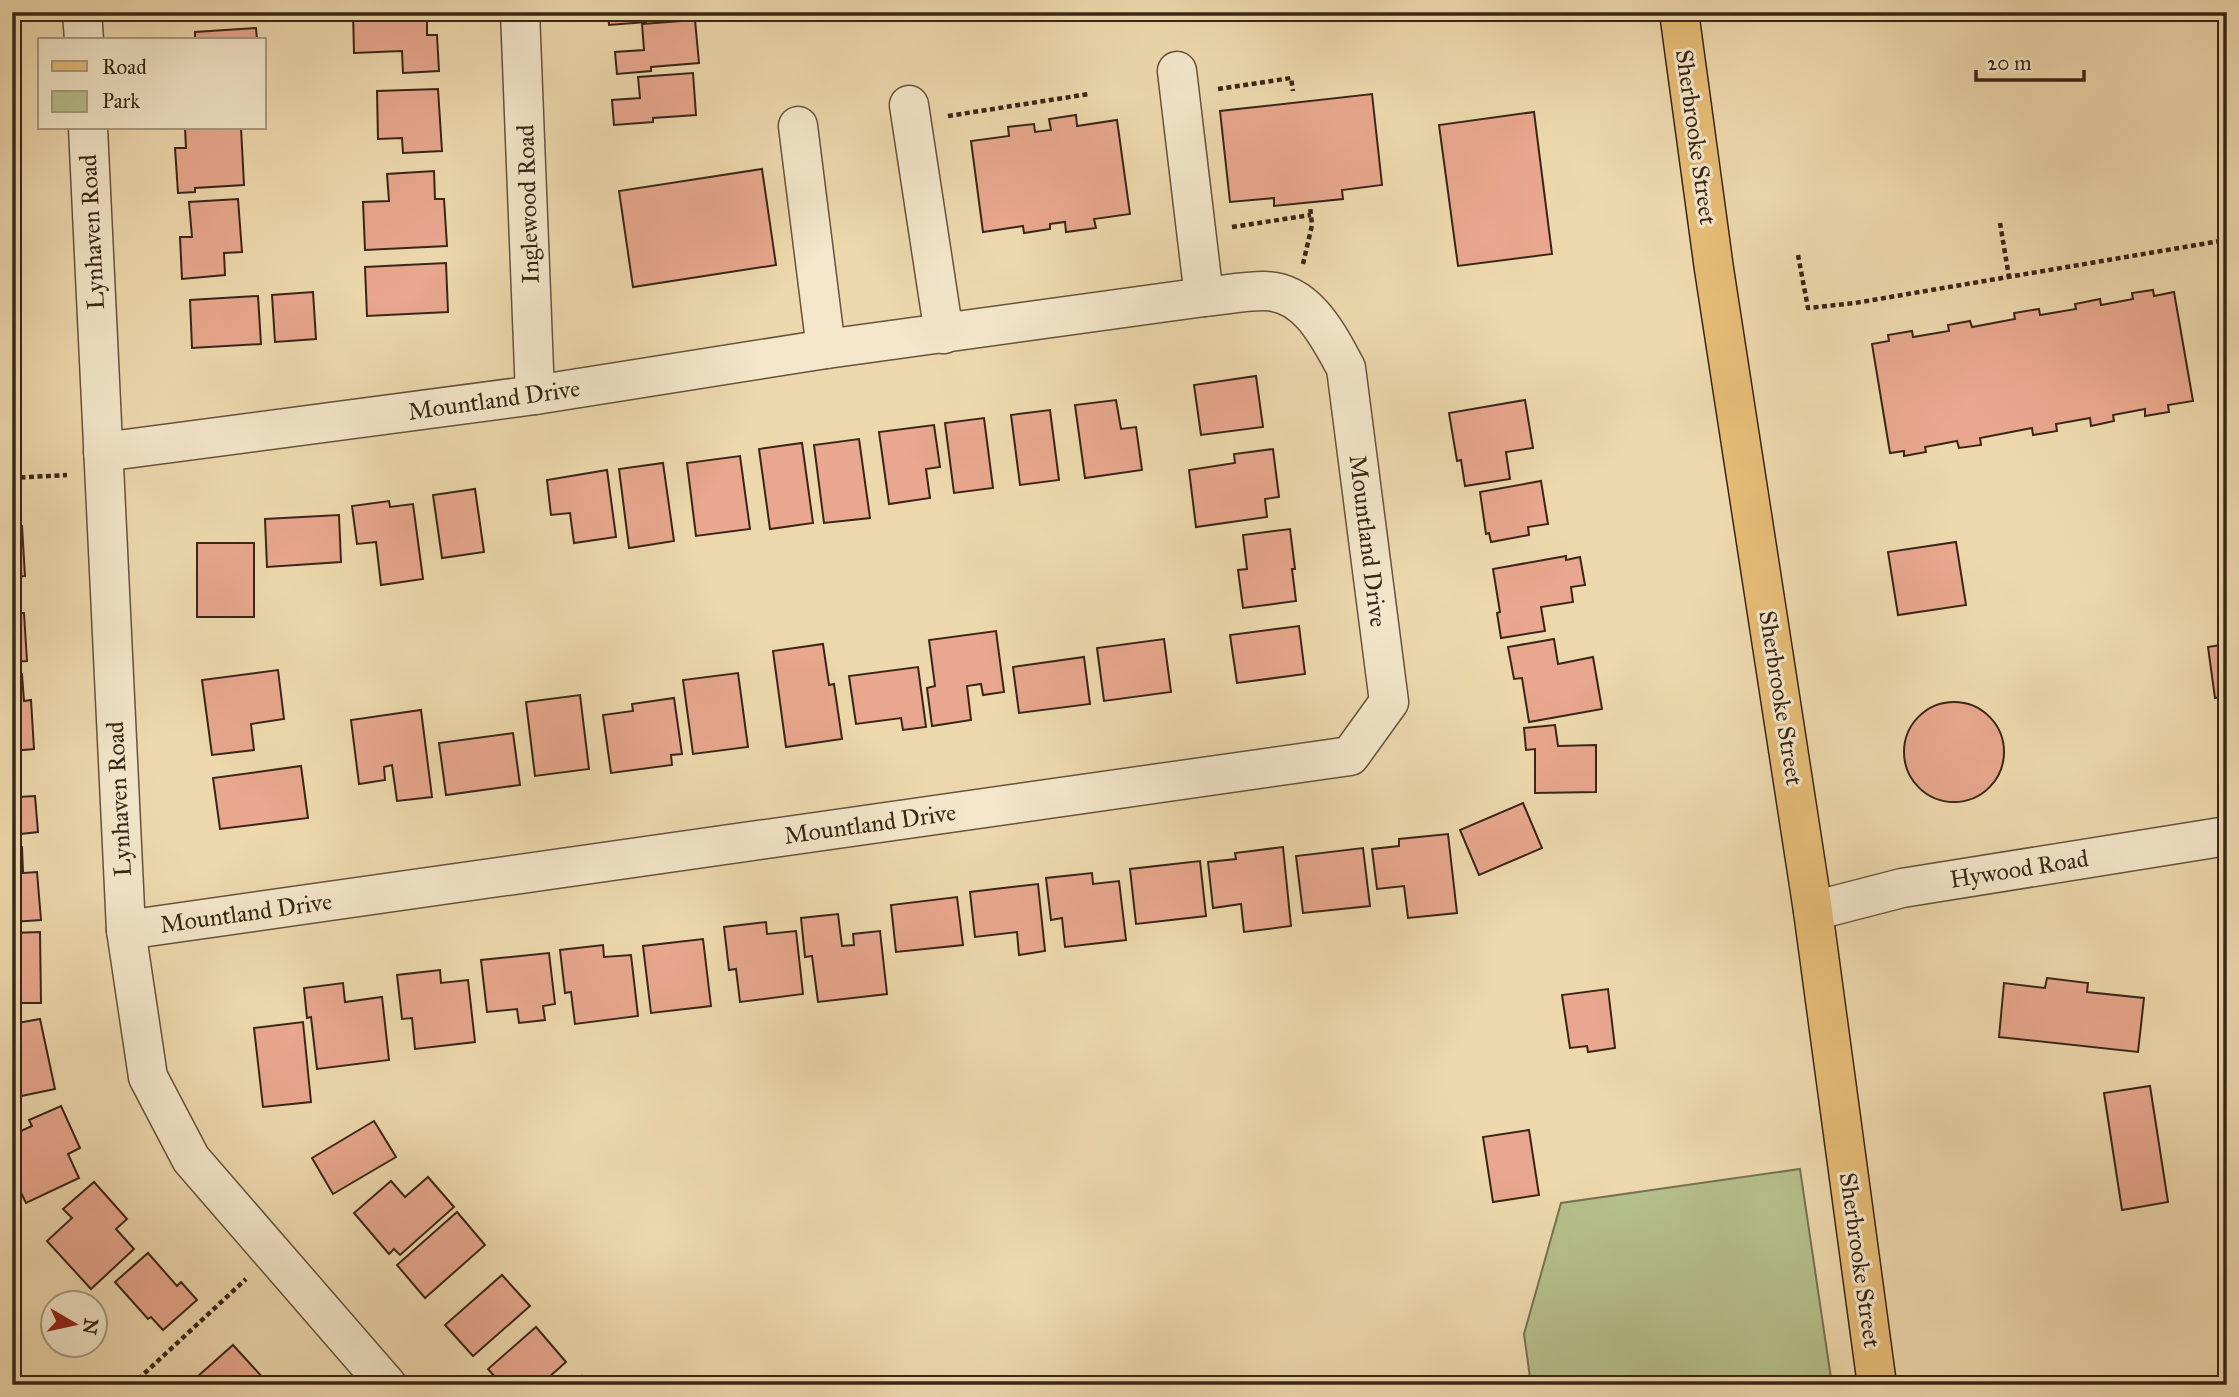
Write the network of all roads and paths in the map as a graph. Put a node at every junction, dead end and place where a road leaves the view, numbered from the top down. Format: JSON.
{"nodes":[{"id":1,"x":82,"y":12,"type":"edge"},
{"id":2,"x":520,"y":12,"type":"edge"},
{"id":3,"x":1679,"y":12,"type":"edge"},
{"id":4,"x":84,"y":38,"type":"edge"},
{"id":5,"x":1179,"y":83,"type":"joint"},
{"id":6,"x":1293,"y":91,"type":"dead end"},
{"id":7,"x":1089,"y":94,"type":"dead end"},
{"id":8,"x":910,"y":113,"type":"joint"},
{"id":9,"x":798,"y":126,"type":"dead end"},
{"id":10,"x":88,"y":130,"type":"edge"},
{"id":11,"x":1310,"y":206,"type":"dead end"},
{"id":12,"x":1311,"y":215,"type":"junction"},
{"id":13,"x":2000,"y":223,"type":"dead end"},
{"id":14,"x":1197,"y":232,"type":"junction"},
{"id":15,"x":1798,"y":256,"type":"dead end"},
{"id":16,"x":2227,"y":276,"type":"edge"},
{"id":17,"x":2009,"y":277,"type":"junction"},
{"id":18,"x":1205,"y":297,"type":"junction"},
{"id":19,"x":1295,"y":299,"type":"junction"},
{"id":20,"x":944,"y":334,"type":"junction"},
{"id":21,"x":826,"y":349,"type":"junction"},
{"id":22,"x":535,"y":395,"type":"junction"},
{"id":23,"x":103,"y":463,"type":"junction"},
{"id":24,"x":12,"y":478,"type":"edge"},
{"id":25,"x":2227,"y":836,"type":"edge"},
{"id":26,"x":1813,"y":911,"type":"junction"},
{"id":27,"x":126,"y":930,"type":"junction"},
{"id":28,"x":272,"y":1254,"type":"junction"},
{"id":29,"x":132,"y":1385,"type":"edge"},
{"id":30,"x":387,"y":1385,"type":"edge"},
{"id":31,"x":1877,"y":1385,"type":"edge"}],
"edges":[{"from":1,"to":4,"type":"street"},
{"from":2,"to":22,"type":"street","name":"Inglewood Road"},
{"from":3,"to":26,"type":"main road","name":"Sherbrooke Street"},
{"from":5,"to":6,"type":"path"},
{"from":5,"to":14,"type":"street"},
{"from":7,"to":8,"type":"path"},
{"from":8,"to":20,"type":"street"},
{"from":9,"to":21,"type":"street"},
{"from":10,"to":23,"type":"street","name":"Lynhaven Road"},
{"from":11,"to":12,"type":"path"},
{"from":12,"to":14,"type":"path"},
{"from":12,"to":19,"type":"path"},
{"from":13,"to":17,"type":"path"},
{"from":14,"to":18,"type":"street"},
{"from":15,"to":17,"type":"path"},
{"from":16,"to":17,"type":"path"},
{"from":18,"to":19,"type":"street","name":"Mountland Drive"},
{"from":18,"to":20,"type":"street","name":"Mountland Drive"},
{"from":19,"to":27,"type":"street","name":"Mountland Drive"},
{"from":20,"to":21,"type":"street","name":"Mountland Drive"},
{"from":21,"to":22,"type":"street","name":"Mountland Drive"},
{"from":22,"to":23,"type":"street","name":"Mountland Drive"},
{"from":23,"to":24,"type":"path"},
{"from":23,"to":27,"type":"street","name":"Lynhaven Road"},
{"from":25,"to":26,"type":"street","name":"Hywood Road"},
{"from":26,"to":31,"type":"main road","name":"Sherbrooke Street"},
{"from":27,"to":28,"type":"street","name":"Lynhaven Road"},
{"from":28,"to":29,"type":"path"},
{"from":28,"to":30,"type":"street","name":"Lynhaven Road"}]}
